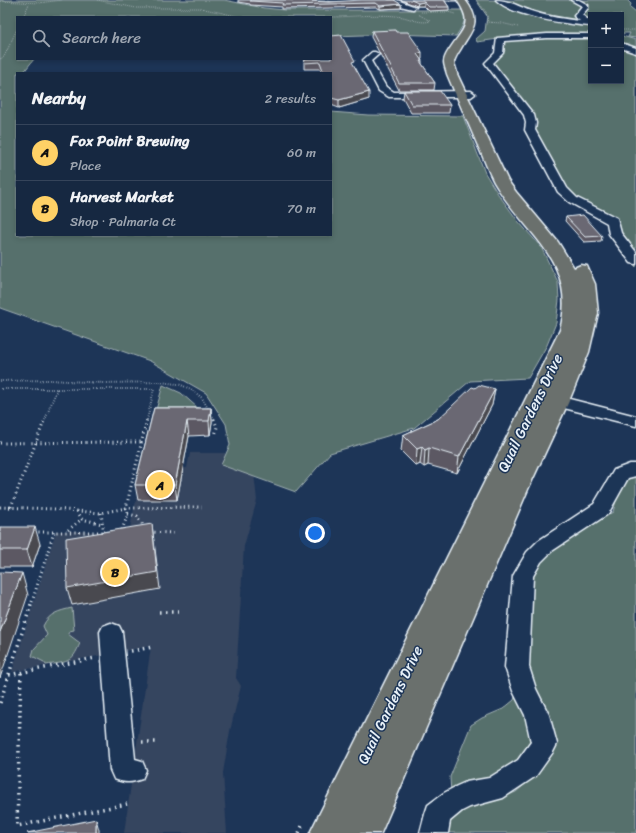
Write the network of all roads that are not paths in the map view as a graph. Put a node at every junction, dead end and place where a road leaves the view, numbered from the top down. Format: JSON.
{"nodes":[{"id":1,"x":392,"y":0,"type":"edge"},
{"id":2,"x":461,"y":0,"type":"edge"},
{"id":3,"x":468,"y":0,"type":"edge"},
{"id":4,"x":499,"y":0,"type":"edge"},
{"id":5,"x":574,"y":0,"type":"edge"},
{"id":6,"x":414,"y":10,"type":"road end"},
{"id":7,"x":588,"y":23,"type":"edge"},
{"id":8,"x":588,"y":24,"type":"edge"},
{"id":9,"x":588,"y":37,"type":"edge"},
{"id":10,"x":624,"y":46,"type":"edge"},
{"id":11,"x":636,"y":51,"type":"edge"},
{"id":12,"x":375,"y":54,"type":"dead end"},
{"id":13,"x":466,"y":94,"type":"junction"},
{"id":14,"x":636,"y":260,"type":"edge"},
{"id":15,"x":548,"y":398,"type":"junction"},
{"id":16,"x":636,"y":421,"type":"edge"},
{"id":17,"x":636,"y":470,"type":"edge"},
{"id":18,"x":111,"y":632,"type":"dead end"},
{"id":19,"x":133,"y":770,"type":"dead end"},
{"id":20,"x":315,"y":830,"type":"edge"},
{"id":21,"x":363,"y":833,"type":"edge"},
{"id":22,"x":434,"y":833,"type":"edge"}],
"edges":[{"from":1,"to":6,"type":"street"},
{"from":2,"to":13,"type":"main road","name":"Quail Gardens Drive"},
{"from":3,"to":13,"type":"main road","name":"Quail Gardens Drive"},
{"from":4,"to":8,"type":"street"},
{"from":5,"to":7,"type":"street"},
{"from":9,"to":14,"type":"street"},
{"from":10,"to":11,"type":"street"},
{"from":12,"to":13,"type":"street"},
{"from":13,"to":15,"type":"main road","name":"Quail Gardens Drive"},
{"from":13,"to":15,"type":"main road","name":"Quail Gardens Drive"},
{"from":15,"to":16,"type":"street"},
{"from":15,"to":20,"type":"main road","name":"Quail Gardens Drive"},
{"from":15,"to":21,"type":"main road","name":"Quail Gardens Drive"},
{"from":17,"to":22,"type":"street"},
{"from":18,"to":19,"type":"street"}]}
